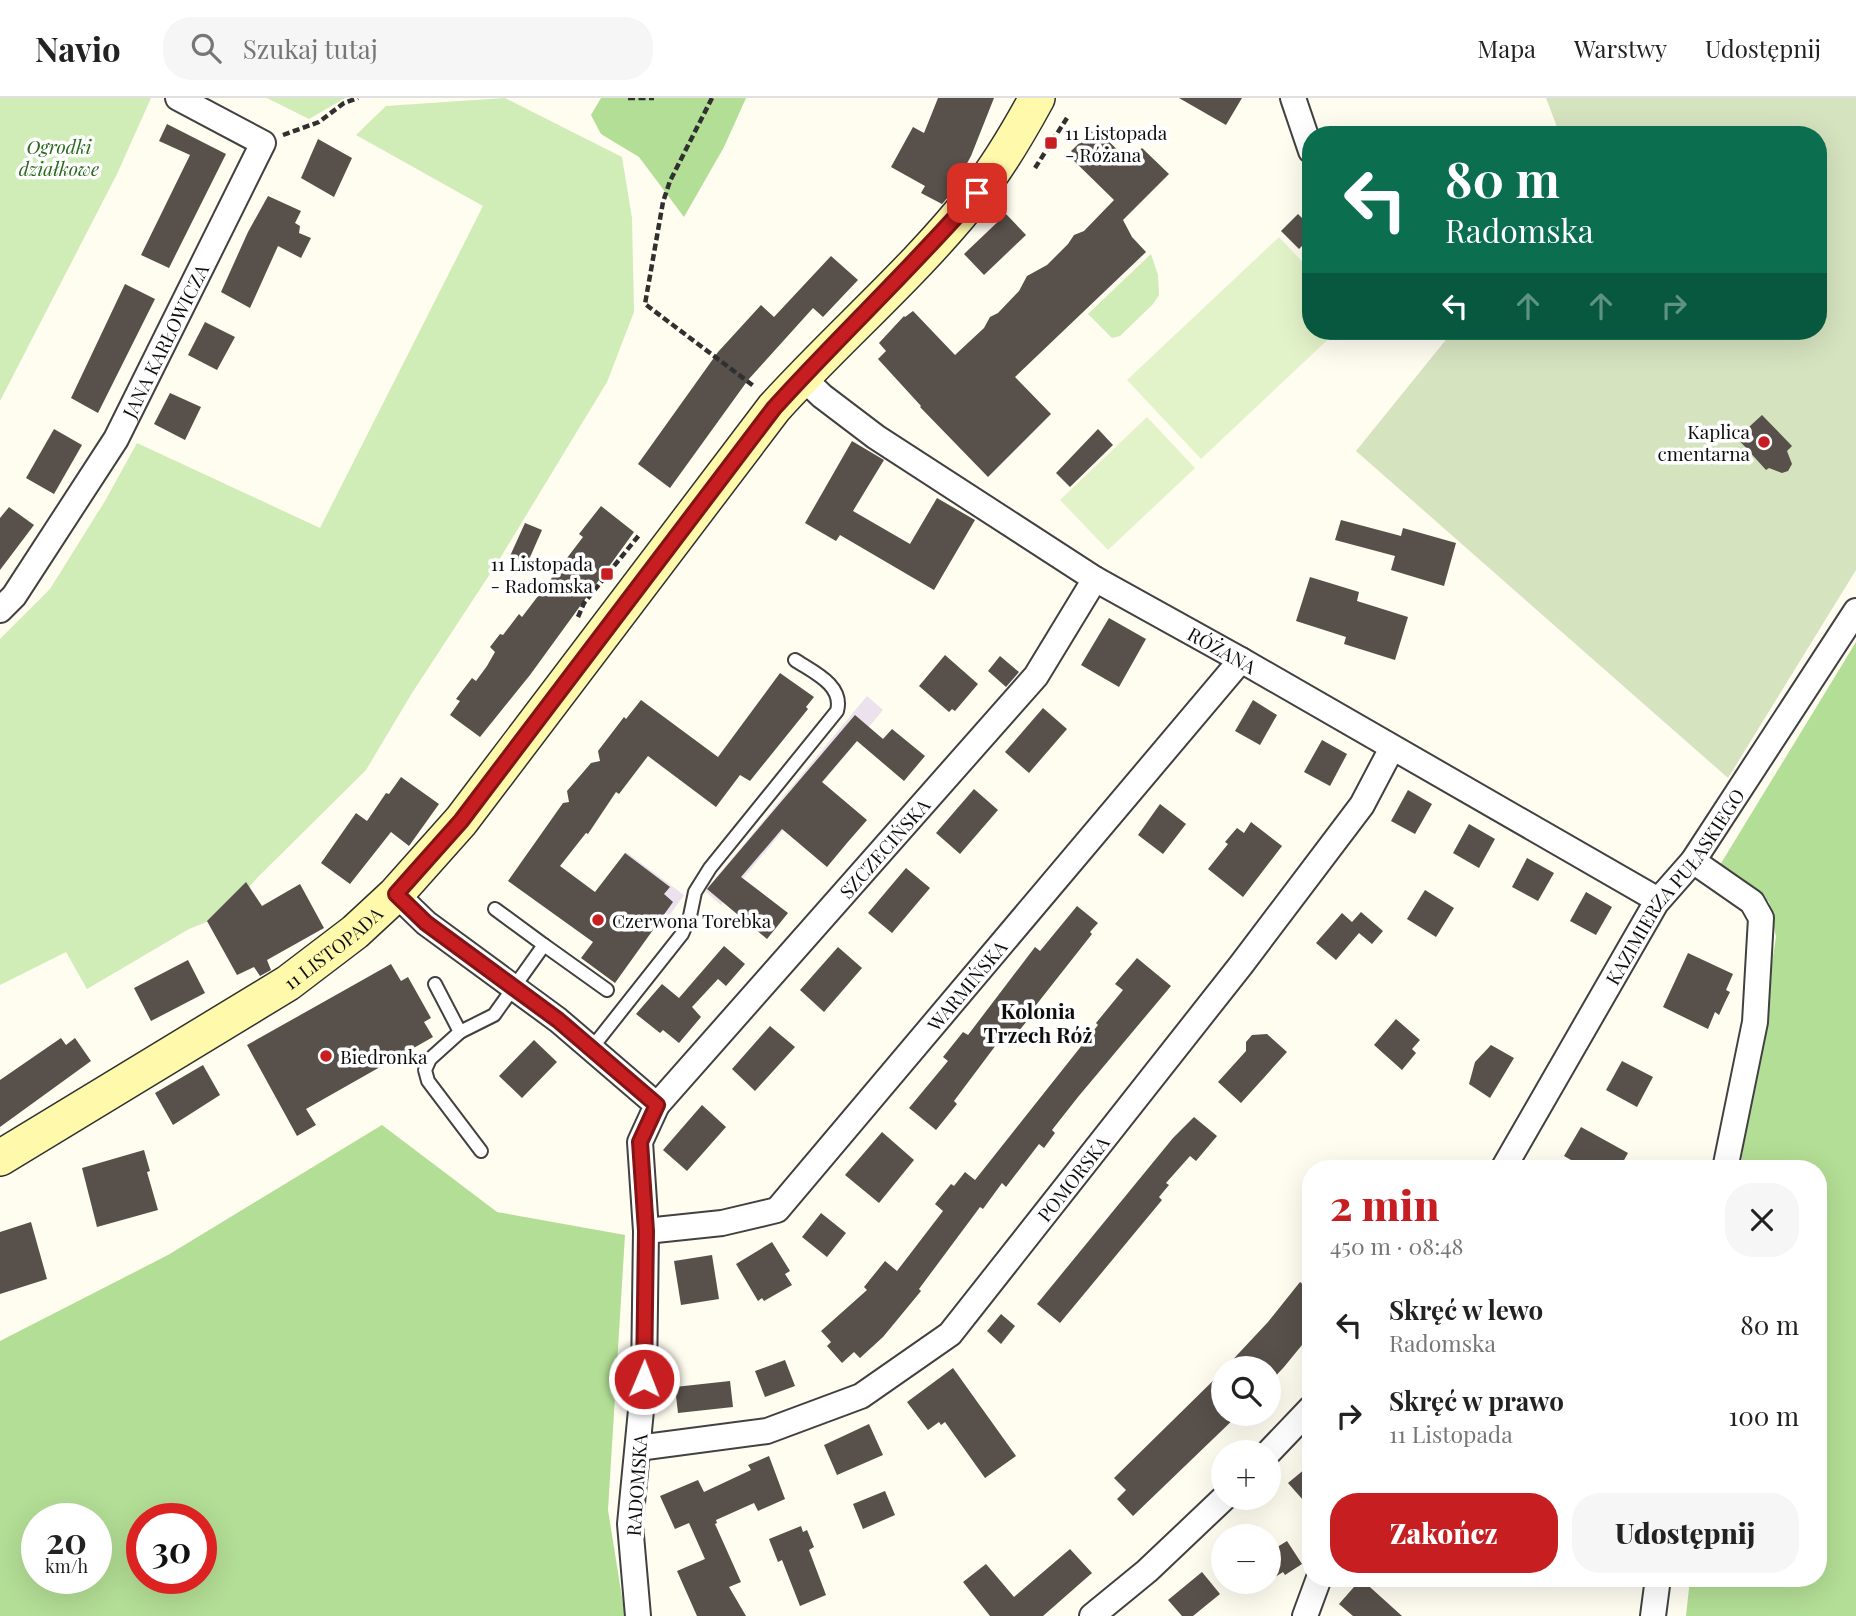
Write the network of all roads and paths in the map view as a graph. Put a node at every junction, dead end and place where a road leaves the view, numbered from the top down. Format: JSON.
{"nodes":[{"id":1,"x":178,"y":98,"type":"edge"},
{"id":2,"x":358,"y":98,"type":"edge"},
{"id":3,"x":628,"y":98,"type":"edge"},
{"id":4,"x":654,"y":98,"type":"edge"},
{"id":5,"x":712,"y":98,"type":"edge"},
{"id":6,"x":1037,"y":98,"type":"edge"},
{"id":7,"x":1293,"y":98,"type":"edge"},
{"id":8,"x":1067,"y":118,"type":"dead end"},
{"id":9,"x":1303,"y":126,"type":"edge"},
{"id":10,"x":263,"y":143,"type":"junction"},
{"id":11,"x":1035,"y":168,"type":"dead end"},
{"id":12,"x":802,"y":377,"type":"junction"},
{"id":13,"x":761,"y":392,"type":"dead end"},
{"id":14,"x":649,"y":526,"type":"dead end"},
{"id":15,"x":1095,"y":579,"type":"junction"},
{"id":16,"x":0,"y":610,"type":"edge"},
{"id":17,"x":1856,"y":611,"type":"edge"},
{"id":18,"x":573,"y":628,"type":"dead end"},
{"id":19,"x":795,"y":660,"type":"dead end"},
{"id":20,"x":1241,"y":660,"type":"junction"},
{"id":21,"x":1392,"y":748,"type":"junction"},
{"id":22,"x":1693,"y":861,"type":"junction"},
{"id":23,"x":396,"y":894,"type":"junction"},
{"id":24,"x":1658,"y":900,"type":"junction"},
{"id":25,"x":495,"y":909,"type":"dead end"},
{"id":26,"x":544,"y":945,"type":"junction"},
{"id":27,"x":435,"y":984,"type":"dead end"},
{"id":28,"x":514,"y":988,"type":"junction"},
{"id":29,"x":607,"y":990,"type":"dead end"},
{"id":30,"x":460,"y":1032,"type":"junction"},
{"id":31,"x":591,"y":1049,"type":"junction"},
{"id":32,"x":657,"y":1105,"type":"junction"},
{"id":33,"x":481,"y":1150,"type":"dead end"},
{"id":34,"x":0,"y":1158,"type":"edge"},
{"id":35,"x":1508,"y":1160,"type":"edge"},
{"id":36,"x":1727,"y":1160,"type":"edge"},
{"id":37,"x":646,"y":1231,"type":"junction"},
{"id":38,"x":1302,"y":1417,"type":"edge"},
{"id":39,"x":1280,"y":1440,"type":"edge"},
{"id":40,"x":638,"y":1448,"type":"junction"},
{"id":41,"x":1212,"y":1510,"type":"edge"},
{"id":42,"x":1316,"y":1587,"type":"edge"},
{"id":43,"x":1657,"y":1587,"type":"edge"},
{"id":44,"x":638,"y":1616,"type":"edge"},
{"id":45,"x":1093,"y":1616,"type":"edge"},
{"id":46,"x":1305,"y":1616,"type":"edge"},
{"id":47,"x":1653,"y":1616,"type":"edge"}],
"edges":[{"from":1,"to":10,"type":"street"},
{"from":2,"to":10,"type":"path"},
{"from":3,"to":4,"type":"path"},
{"from":5,"to":13,"type":"path"},
{"from":6,"to":12,"type":"main road","name":"11 LISTOPADA"},
{"from":7,"to":9,"type":"street"},
{"from":8,"to":11,"type":"path"},
{"from":10,"to":16,"type":"street","name":"JANA KARŁOWICZA"},
{"from":12,"to":15,"type":"street","name":"RÓŻANA"},
{"from":12,"to":23,"type":"main road","name":"11 LISTOPADA"},
{"from":14,"to":18,"type":"path"},
{"from":15,"to":20,"type":"street","name":"RÓŻANA"},
{"from":15,"to":32,"type":"street","name":"SZCZECIŃSKA"},
{"from":17,"to":22,"type":"street","name":"KAZIMIERZA PUŁASKIEGO"},
{"from":19,"to":31,"type":"lane"},
{"from":20,"to":21,"type":"street","name":"RÓŻANA"},
{"from":20,"to":37,"type":"street","name":"WARMIŃSKA"},
{"from":21,"to":24,"type":"street","name":"RÓŻANA"},
{"from":21,"to":40,"type":"street","name":"POMORSKA"},
{"from":22,"to":24,"type":"street","name":"KAZIMIERZA PUŁASKIEGO"},
{"from":22,"to":36,"type":"street"},
{"from":23,"to":28,"type":"street"},
{"from":23,"to":34,"type":"main road","name":"11 LISTOPADA"},
{"from":24,"to":35,"type":"street","name":"KAZIMIERZA PUŁASKIEGO"},
{"from":25,"to":26,"type":"lane"},
{"from":26,"to":28,"type":"lane"},
{"from":26,"to":29,"type":"lane"},
{"from":27,"to":30,"type":"lane"},
{"from":28,"to":30,"type":"lane"},
{"from":28,"to":31,"type":"street"},
{"from":30,"to":33,"type":"lane"},
{"from":31,"to":32,"type":"street"},
{"from":32,"to":37,"type":"street","name":"RADOMSKA"},
{"from":37,"to":40,"type":"street","name":"RADOMSKA"},
{"from":38,"to":39,"type":"street"},
{"from":40,"to":44,"type":"street","name":"RADOMSKA"},
{"from":41,"to":45,"type":"street"},
{"from":42,"to":46,"type":"street"},
{"from":43,"to":47,"type":"street"}]}
